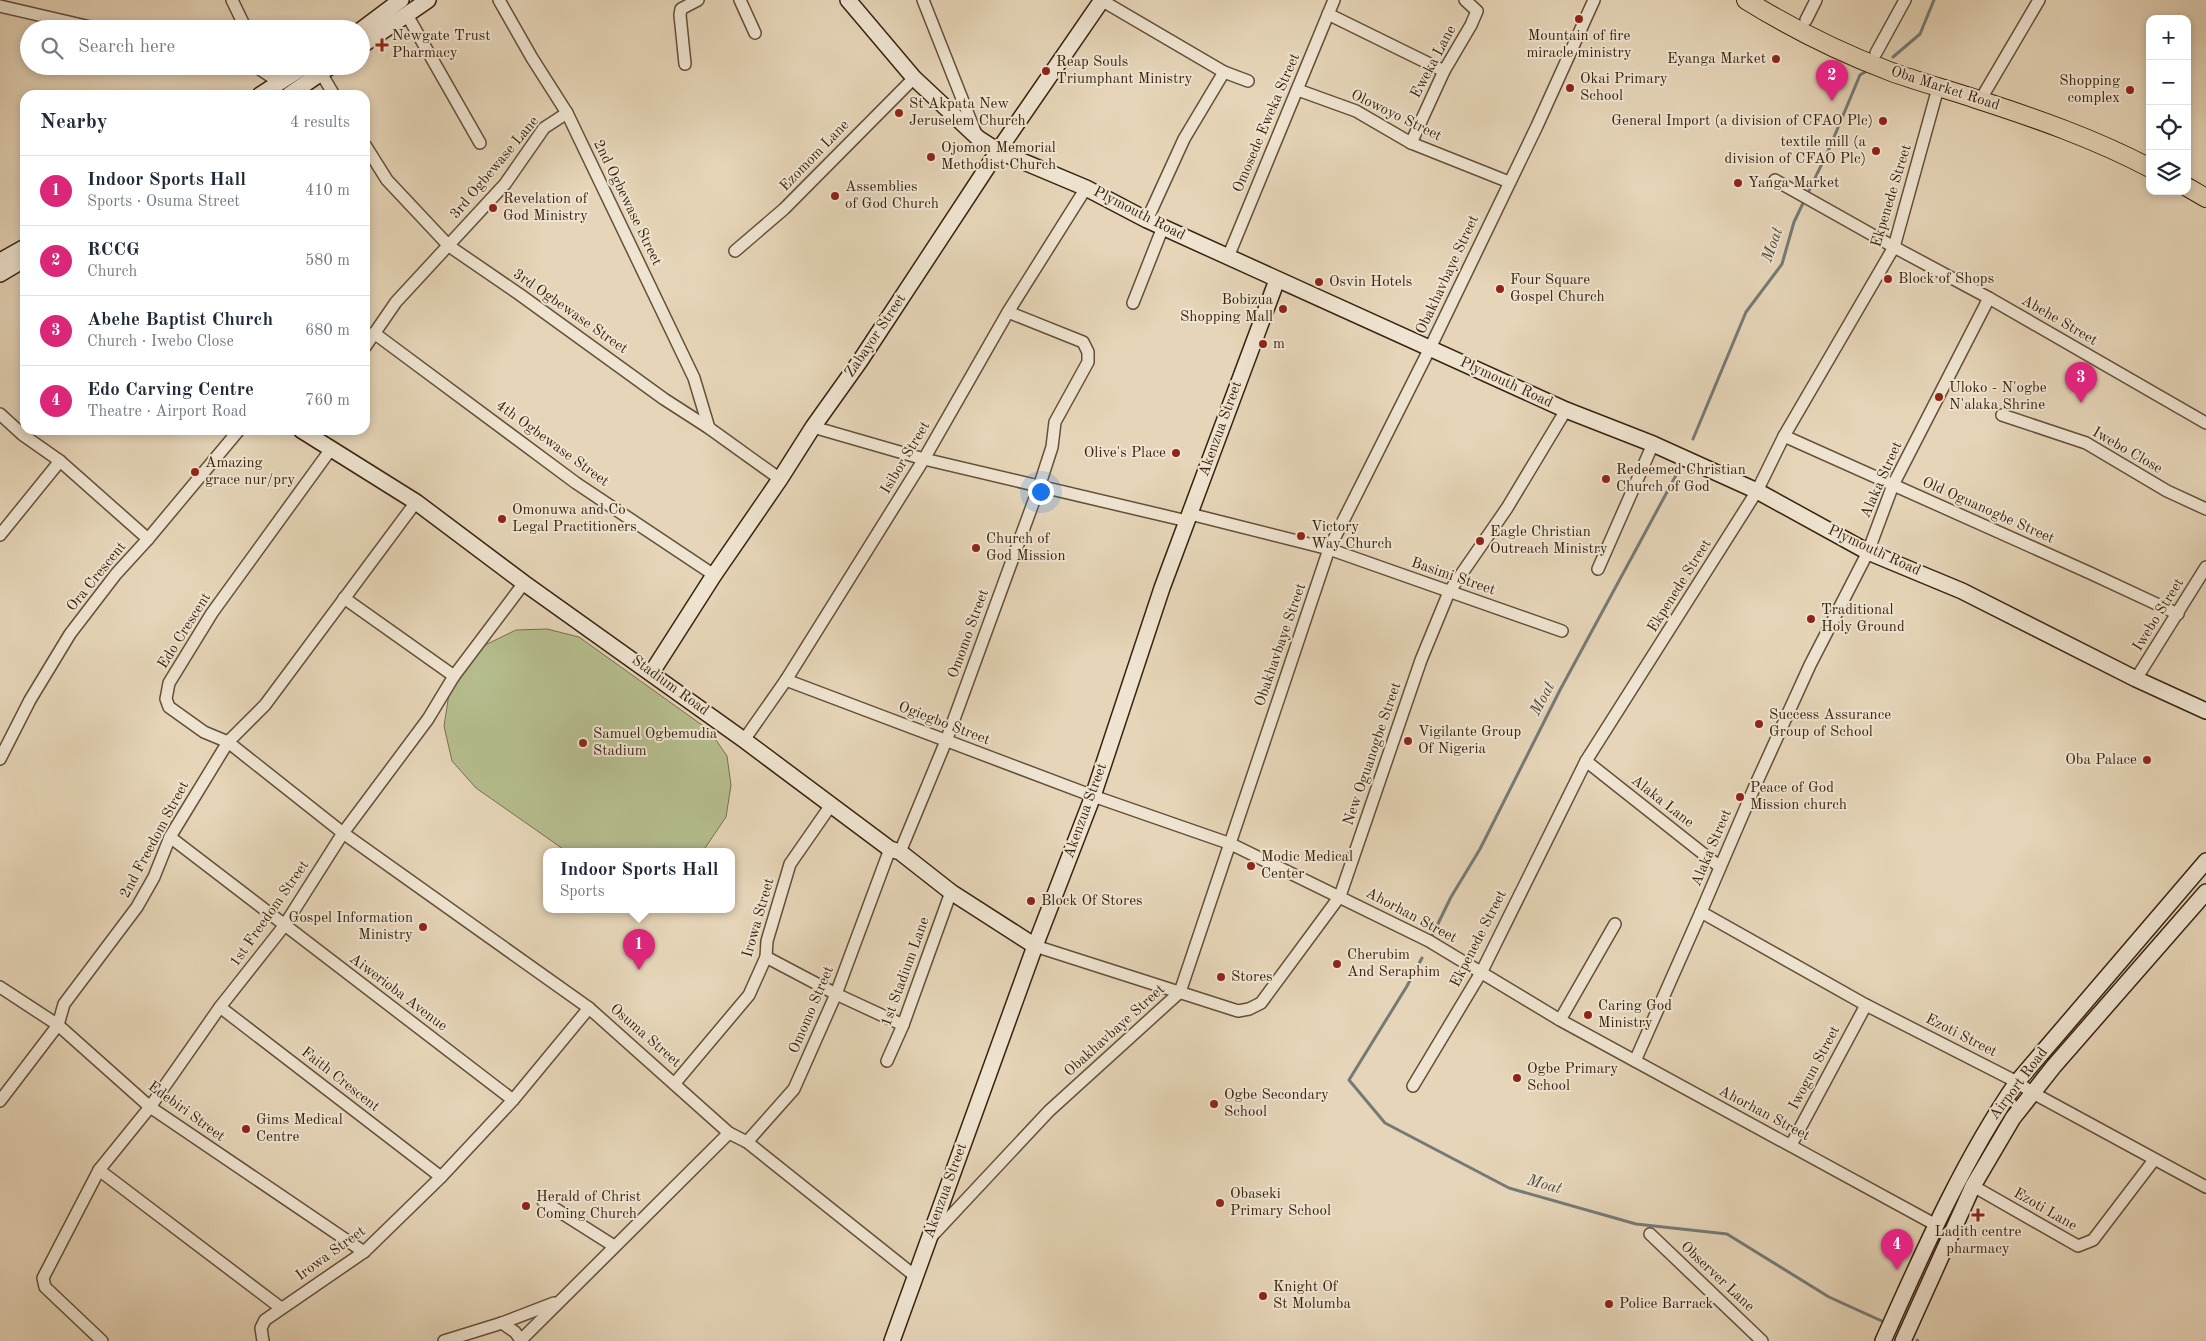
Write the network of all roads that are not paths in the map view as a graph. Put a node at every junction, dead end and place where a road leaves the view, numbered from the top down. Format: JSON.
{"nodes":[{"id":1,"x":232,"y":0,"type":"edge"},
{"id":2,"x":428,"y":0,"type":"edge"},
{"id":3,"x":499,"y":0,"type":"edge"},
{"id":4,"x":698,"y":0,"type":"edge"},
{"id":5,"x":740,"y":0,"type":"edge"},
{"id":6,"x":848,"y":0,"type":"edge"},
{"id":7,"x":923,"y":0,"type":"edge"},
{"id":8,"x":1102,"y":0,"type":"edge"},
{"id":9,"x":1334,"y":0,"type":"edge"},
{"id":10,"x":1465,"y":0,"type":"edge"},
{"id":11,"x":1594,"y":0,"type":"edge"},
{"id":12,"x":1746,"y":0,"type":"edge"},
{"id":13,"x":1768,"y":0,"type":"edge"},
{"id":14,"x":1816,"y":0,"type":"edge"},
{"id":15,"x":1905,"y":0,"type":"edge"},
{"id":16,"x":2039,"y":0,"type":"edge"},
{"id":17,"x":400,"y":4,"type":"edge"},
{"id":18,"x":0,"y":6,"type":"edge"},
{"id":19,"x":1328,"y":14,"type":"junction"},
{"id":20,"x":60,"y":20,"type":"edge"},
{"id":21,"x":242,"y":20,"type":"edge"},
{"id":22,"x":1806,"y":20,"type":"junction"},
{"id":23,"x":370,"y":24,"type":"edge"},
{"id":24,"x":756,"y":32,"type":"dead end"},
{"id":25,"x":370,"y":36,"type":"edge"},
{"id":26,"x":1876,"y":52,"type":"junction"},
{"id":27,"x":685,"y":64,"type":"dead end"},
{"id":28,"x":1444,"y":71,"type":"junction"},
{"id":29,"x":1224,"y":72,"type":"junction"},
{"id":30,"x":270,"y":75,"type":"edge"},
{"id":31,"x":290,"y":75,"type":"edge"},
{"id":32,"x":319,"y":75,"type":"edge"},
{"id":33,"x":328,"y":75,"type":"edge"},
{"id":34,"x":914,"y":78,"type":"junction"},
{"id":35,"x":1248,"y":81,"type":"dead end"},
{"id":36,"x":279,"y":82,"type":"junction"},
{"id":37,"x":1938,"y":88,"type":"junction"},
{"id":38,"x":267,"y":90,"type":"edge"},
{"id":39,"x":296,"y":90,"type":"edge"},
{"id":40,"x":332,"y":90,"type":"edge"},
{"id":41,"x":1298,"y":90,"type":"junction"},
{"id":42,"x":1985,"y":92,"type":"junction"},
{"id":43,"x":567,"y":113,"type":"junction"},
{"id":44,"x":978,"y":138,"type":"junction"},
{"id":45,"x":480,"y":143,"type":"dead end"},
{"id":46,"x":1411,"y":143,"type":"junction"},
{"id":47,"x":998,"y":152,"type":"junction"},
{"id":48,"x":370,"y":153,"type":"edge"},
{"id":49,"x":2146,"y":154,"type":"edge"},
{"id":50,"x":2146,"y":166,"type":"edge"},
{"id":51,"x":2191,"y":177,"type":"edge"},
{"id":52,"x":1775,"y":180,"type":"dead end"},
{"id":53,"x":1509,"y":182,"type":"junction"},
{"id":54,"x":2206,"y":185,"type":"edge"},
{"id":55,"x":1086,"y":188,"type":"junction"},
{"id":56,"x":2191,"y":189,"type":"edge"},
{"id":57,"x":2206,"y":198,"type":"edge"},
{"id":58,"x":1147,"y":220,"type":"junction"},
{"id":59,"x":1163,"y":228,"type":"junction"},
{"id":60,"x":448,"y":246,"type":"junction"},
{"id":61,"x":1894,"y":248,"type":"junction"},
{"id":62,"x":20,"y":250,"type":"edge"},
{"id":63,"x":735,"y":251,"type":"dead end"},
{"id":64,"x":1228,"y":257,"type":"junction"},
{"id":65,"x":0,"y":261,"type":"edge"},
{"id":66,"x":20,"y":262,"type":"edge"},
{"id":67,"x":0,"y":274,"type":"edge"},
{"id":68,"x":1277,"y":280,"type":"junction"},
{"id":69,"x":1989,"y":298,"type":"junction"},
{"id":70,"x":1133,"y":303,"type":"dead end"},
{"id":71,"x":1008,"y":312,"type":"junction"},
{"id":72,"x":374,"y":333,"type":"junction"},
{"id":73,"x":370,"y":339,"type":"edge"},
{"id":74,"x":1430,"y":348,"type":"junction"},
{"id":75,"x":1566,"y":410,"type":"junction"},
{"id":76,"x":0,"y":414,"type":"edge"},
{"id":77,"x":2002,"y":415,"type":"dead end"},
{"id":78,"x":2206,"y":423,"type":"edge"},
{"id":79,"x":813,"y":426,"type":"junction"},
{"id":80,"x":709,"y":428,"type":"junction"},
{"id":81,"x":20,"y":432,"type":"edge"},
{"id":82,"x":23,"y":435,"type":"edge"},
{"id":83,"x":235,"y":435,"type":"edge"},
{"id":84,"x":311,"y":435,"type":"edge"},
{"id":85,"x":1784,"y":436,"type":"junction"},
{"id":86,"x":1653,"y":444,"type":"junction"},
{"id":87,"x":332,"y":448,"type":"junction"},
{"id":88,"x":924,"y":459,"type":"junction"},
{"id":89,"x":60,"y":461,"type":"junction"},
{"id":90,"x":780,"y":479,"type":"junction"},
{"id":91,"x":1893,"y":485,"type":"junction"},
{"id":92,"x":1039,"y":487,"type":"junction"},
{"id":93,"x":1757,"y":491,"type":"junction"},
{"id":94,"x":416,"y":502,"type":"junction"},
{"id":95,"x":2206,"y":509,"type":"edge"},
{"id":96,"x":1188,"y":517,"type":"junction"},
{"id":97,"x":0,"y":535,"type":"edge"},
{"id":98,"x":148,"y":539,"type":"junction"},
{"id":99,"x":1330,"y":549,"type":"junction"},
{"id":100,"x":1868,"y":552,"type":"junction"},
{"id":101,"x":2206,"y":566,"type":"edge"},
{"id":102,"x":1598,"y":569,"type":"dead end"},
{"id":103,"x":714,"y":575,"type":"junction"},
{"id":104,"x":524,"y":582,"type":"junction"},
{"id":105,"x":1449,"y":592,"type":"junction"},
{"id":106,"x":344,"y":598,"type":"junction"},
{"id":107,"x":2178,"y":614,"type":"junction"},
{"id":108,"x":1562,"y":631,"type":"dead end"},
{"id":109,"x":652,"y":672,"type":"junction"},
{"id":110,"x":454,"y":676,"type":"junction"},
{"id":111,"x":2136,"y":679,"type":"junction"},
{"id":112,"x":786,"y":680,"type":"junction"},
{"id":113,"x":2206,"y":711,"type":"edge"},
{"id":114,"x":744,"y":740,"type":"junction"},
{"id":115,"x":946,"y":741,"type":"junction"},
{"id":116,"x":228,"y":742,"type":"junction"},
{"id":117,"x":0,"y":758,"type":"edge"},
{"id":118,"x":1586,"y":761,"type":"junction"},
{"id":119,"x":1093,"y":796,"type":"junction"},
{"id":120,"x":831,"y":805,"type":"junction"},
{"id":121,"x":344,"y":833,"type":"junction"},
{"id":122,"x":170,"y":837,"type":"junction"},
{"id":123,"x":1231,"y":844,"type":"junction"},
{"id":124,"x":895,"y":850,"type":"junction"},
{"id":125,"x":2206,"y":861,"type":"edge"},
{"id":126,"x":1720,"y":867,"type":"junction"},
{"id":127,"x":951,"y":892,"type":"junction"},
{"id":128,"x":2206,"y":892,"type":"edge"},
{"id":129,"x":1340,"y":896,"type":"junction"},
{"id":130,"x":1701,"y":912,"type":"junction"},
{"id":131,"x":1615,"y":924,"type":"dead end"},
{"id":132,"x":284,"y":926,"type":"junction"},
{"id":133,"x":1035,"y":946,"type":"junction"},
{"id":134,"x":766,"y":957,"type":"junction"},
{"id":135,"x":1482,"y":971,"type":"junction"},
{"id":136,"x":0,"y":987,"type":"edge"},
{"id":137,"x":1180,"y":992,"type":"junction"},
{"id":138,"x":836,"y":994,"type":"junction"},
{"id":139,"x":1866,"y":1005,"type":"junction"},
{"id":140,"x":220,"y":1007,"type":"junction"},
{"id":141,"x":589,"y":1008,"type":"junction"},
{"id":142,"x":1560,"y":1020,"type":"junction"},
{"id":143,"x":58,"y":1026,"type":"junction"},
{"id":144,"x":903,"y":1026,"type":"junction"},
{"id":145,"x":887,"y":1061,"type":"dead end"},
{"id":146,"x":1635,"y":1061,"type":"junction"},
{"id":147,"x":2017,"y":1082,"type":"junction"},
{"id":148,"x":675,"y":1083,"type":"junction"},
{"id":149,"x":1414,"y":1086,"type":"dead end"},
{"id":150,"x":2033,"y":1093,"type":"junction"},
{"id":151,"x":514,"y":1100,"type":"junction"},
{"id":152,"x":0,"y":1101,"type":"edge"},
{"id":153,"x":150,"y":1107,"type":"junction"},
{"id":154,"x":729,"y":1133,"type":"junction"},
{"id":155,"x":747,"y":1142,"type":"junction"},
{"id":156,"x":1791,"y":1145,"type":"junction"},
{"id":157,"x":2154,"y":1160,"type":"junction"},
{"id":158,"x":100,"y":1170,"type":"junction"},
{"id":159,"x":441,"y":1177,"type":"junction"},
{"id":160,"x":1973,"y":1186,"type":"junction"},
{"id":161,"x":2206,"y":1187,"type":"edge"},
{"id":162,"x":543,"y":1201,"type":"dead end"},
{"id":163,"x":1936,"y":1225,"type":"junction"},
{"id":164,"x":1650,"y":1234,"type":"dead end"},
{"id":165,"x":927,"y":1241,"type":"junction"},
{"id":166,"x":614,"y":1246,"type":"junction"},
{"id":167,"x":364,"y":1252,"type":"junction"},
{"id":168,"x":915,"y":1276,"type":"junction"},
{"id":169,"x":559,"y":1301,"type":"junction"},
{"id":170,"x":281,"y":1308,"type":"junction"},
{"id":171,"x":502,"y":1323,"type":"junction"},
{"id":172,"x":102,"y":1341,"type":"edge"},
{"id":173,"x":263,"y":1341,"type":"edge"},
{"id":174,"x":444,"y":1341,"type":"edge"},
{"id":175,"x":520,"y":1341,"type":"edge"},
{"id":176,"x":892,"y":1341,"type":"edge"},
{"id":177,"x":1762,"y":1341,"type":"edge"},
{"id":178,"x":1883,"y":1341,"type":"edge"},
{"id":179,"x":1903,"y":1341,"type":"edge"}],
"edges":[{"from":1,"to":21,"type":"street"},
{"from":2,"to":17,"type":"street"},
{"from":3,"to":43,"type":"street","name":"2nd Ogbewase Street"},
{"from":4,"to":27,"type":"street"},
{"from":5,"to":24,"type":"street"},
{"from":6,"to":34,"type":"street","name":"Plymouth Road"},
{"from":7,"to":44,"type":"street"},
{"from":8,"to":29,"type":"street"},
{"from":8,"to":47,"type":"street","name":"Zabayor Street"},
{"from":9,"to":19,"type":"street","name":"Omosede Eweka Street"},
{"from":10,"to":28,"type":"street","name":"Eweka Lane"},
{"from":11,"to":53,"type":"street","name":"Obakhavbaye Street"},
{"from":12,"to":37,"type":"main road","name":"Oba Market Road"},
{"from":13,"to":22,"type":"main road","name":"Oba Market Road"},
{"from":14,"to":22,"type":"street"},
{"from":15,"to":26,"type":"street"},
{"from":16,"to":42,"type":"street"},
{"from":17,"to":23,"type":"street"},
{"from":17,"to":25,"type":"street"},
{"from":17,"to":45,"type":"street"},
{"from":18,"to":20,"type":"street"},
{"from":19,"to":28,"type":"street"},
{"from":19,"to":41,"type":"street","name":"Omosede Eweka Street"},
{"from":22,"to":26,"type":"main road","name":"Oba Market Road"},
{"from":26,"to":42,"type":"main road","name":"Oba Market Road"},
{"from":28,"to":46,"type":"street","name":"Eweka Lane"},
{"from":29,"to":35,"type":"street"},
{"from":29,"to":58,"type":"street"},
{"from":30,"to":36,"type":"street"},
{"from":31,"to":36,"type":"street"},
{"from":32,"to":39,"type":"street"},
{"from":33,"to":40,"type":"street"},
{"from":34,"to":44,"type":"street","name":"Plymouth Road"},
{"from":34,"to":63,"type":"street","name":"Ezomom Lane"},
{"from":36,"to":38,"type":"street"},
{"from":37,"to":50,"type":"main road","name":"Oba Market Road"},
{"from":37,"to":61,"type":"street","name":"Ekpenede Street"},
{"from":41,"to":46,"type":"street","name":"Olowoyo Street"},
{"from":41,"to":64,"type":"street","name":"Omosede Eweka Street"},
{"from":42,"to":49,"type":"main road","name":"Oba Market Road"},
{"from":43,"to":60,"type":"street","name":"3rd Ogbewase Lane"},
{"from":43,"to":80,"type":"street","name":"2nd Ogbewase Street"},
{"from":44,"to":47,"type":"street","name":"Plymouth Road"},
{"from":46,"to":53,"type":"street","name":"Olowoyo Street"},
{"from":47,"to":55,"type":"street","name":"Plymouth Road"},
{"from":47,"to":79,"type":"street","name":"Zabayor Street"},
{"from":48,"to":60,"type":"street","name":"3rd Ogbewase Street"},
{"from":51,"to":54,"type":"main road"},
{"from":52,"to":61,"type":"street","name":"Abehe Street"},
{"from":53,"to":74,"type":"street","name":"Obakhavbaye Street"},
{"from":55,"to":58,"type":"street","name":"Plymouth Road"},
{"from":55,"to":71,"type":"street","name":"Isibor Street"},
{"from":56,"to":57,"type":"main road"},
{"from":58,"to":59,"type":"street","name":"Plymouth Road"},
{"from":59,"to":64,"type":"street","name":"Plymouth Road"},
{"from":59,"to":70,"type":"street"},
{"from":60,"to":72,"type":"street","name":"3rd Ogbewase Lane"},
{"from":60,"to":80,"type":"street","name":"3rd Ogbewase Street"},
{"from":61,"to":69,"type":"street","name":"Abehe Street"},
{"from":61,"to":85,"type":"street","name":"Ekpenede Street"},
{"from":62,"to":65,"type":"street"},
{"from":64,"to":68,"type":"street","name":"Plymouth Road"},
{"from":66,"to":67,"type":"street"},
{"from":68,"to":74,"type":"street","name":"Plymouth Road"},
{"from":68,"to":96,"type":"street","name":"Akenzua Street"},
{"from":69,"to":78,"type":"street","name":"Abehe Street"},
{"from":69,"to":91,"type":"street","name":"Alaka Street"},
{"from":71,"to":88,"type":"street","name":"Isibor Street"},
{"from":71,"to":92,"type":"street","name":"Omomo Street"},
{"from":72,"to":73,"type":"street","name":"3rd Ogbewase Lane"},
{"from":72,"to":103,"type":"street","name":"4th Ogbewase Street"},
{"from":74,"to":75,"type":"street","name":"Plymouth Road"},
{"from":74,"to":99,"type":"street","name":"Obakhavbaye Street"},
{"from":75,"to":86,"type":"street","name":"Plymouth Road"},
{"from":75,"to":105,"type":"street","name":"New Oguanogbe Street"},
{"from":76,"to":81,"type":"street"},
{"from":77,"to":95,"type":"street","name":"Iwebo Close"},
{"from":79,"to":88,"type":"street","name":"Basimi Street"},
{"from":79,"to":90,"type":"street","name":"Zabayor Street"},
{"from":80,"to":90,"type":"street","name":"3rd Ogbewase Street"},
{"from":82,"to":89,"type":"street"},
{"from":83,"to":98,"type":"street","name":"Ora Crescent"},
{"from":84,"to":87,"type":"street","name":"Stadium Road"},
{"from":85,"to":91,"type":"street","name":"Old Oguanogbe Street"},
{"from":85,"to":93,"type":"street","name":"Ekpenede Street"},
{"from":86,"to":93,"type":"street","name":"Plymouth Road"},
{"from":86,"to":102,"type":"street"},
{"from":87,"to":94,"type":"street","name":"Stadium Road"},
{"from":87,"to":116,"type":"street","name":"Edo Crescent"},
{"from":88,"to":92,"type":"street","name":"Basimi Street"},
{"from":88,"to":112,"type":"street","name":"Isibor Street"},
{"from":89,"to":97,"type":"street"},
{"from":89,"to":98,"type":"street"},
{"from":90,"to":103,"type":"street","name":"Zabayor Street"},
{"from":91,"to":100,"type":"street","name":"Alaka Street"},
{"from":91,"to":107,"type":"street","name":"Old Oguanogbe Street"},
{"from":92,"to":96,"type":"street","name":"Basimi Street"},
{"from":92,"to":115,"type":"street","name":"Omomo Street"},
{"from":93,"to":100,"type":"street","name":"Plymouth Road"},
{"from":93,"to":118,"type":"street","name":"Ekpenede Street"},
{"from":94,"to":104,"type":"street","name":"Stadium Road"},
{"from":94,"to":106,"type":"street","name":"2nd Freedom Street"},
{"from":96,"to":99,"type":"street","name":"Basimi Street"},
{"from":96,"to":119,"type":"street","name":"Akenzua Street"},
{"from":98,"to":117,"type":"street","name":"Ora Crescent"},
{"from":99,"to":105,"type":"street","name":"Basimi Street"},
{"from":99,"to":123,"type":"street","name":"Obakhavbaye Street"},
{"from":100,"to":111,"type":"street","name":"Plymouth Road"},
{"from":100,"to":126,"type":"street","name":"Alaka Street"},
{"from":101,"to":107,"type":"street","name":"Iwebo Street"},
{"from":103,"to":109,"type":"street","name":"Zabayor Street"},
{"from":104,"to":109,"type":"street","name":"Stadium Road"},
{"from":104,"to":110,"type":"street","name":"1st Freedom Street"},
{"from":105,"to":108,"type":"street","name":"Basimi Street"},
{"from":105,"to":129,"type":"street","name":"New Oguanogbe Street"},
{"from":106,"to":110,"type":"street"},
{"from":106,"to":116,"type":"street","name":"2nd Freedom Street"},
{"from":107,"to":111,"type":"street","name":"Iwebo Street"},
{"from":109,"to":114,"type":"street","name":"Stadium Road"},
{"from":110,"to":121,"type":"street","name":"1st Freedom Street"},
{"from":111,"to":113,"type":"street","name":"Plymouth Road"},
{"from":112,"to":114,"type":"street","name":"Isibor Street"},
{"from":112,"to":115,"type":"street","name":"Ogiegbo Street"},
{"from":114,"to":120,"type":"street","name":"Stadium Road"},
{"from":115,"to":119,"type":"street","name":"Ogiegbo Street"},
{"from":115,"to":124,"type":"street","name":"Omomo Street"},
{"from":116,"to":121,"type":"street","name":"Edo Crescent"},
{"from":116,"to":122,"type":"street","name":"2nd Freedom Street"},
{"from":118,"to":126,"type":"street","name":"Alaka Lane"},
{"from":118,"to":135,"type":"street","name":"Ekpenede Street"},
{"from":119,"to":123,"type":"street","name":"Ahorhan Street"},
{"from":119,"to":133,"type":"street","name":"Akenzua Street"},
{"from":120,"to":124,"type":"street","name":"Stadium Road"},
{"from":120,"to":134,"type":"street","name":"Irowa Street"},
{"from":121,"to":132,"type":"street","name":"1st Freedom Street"},
{"from":121,"to":141,"type":"street","name":"Osuma Street"},
{"from":122,"to":132,"type":"street","name":"Aiwerioba Avenue"},
{"from":122,"to":143,"type":"street","name":"2nd Freedom Street"},
{"from":123,"to":129,"type":"street","name":"Ahorhan Street"},
{"from":123,"to":137,"type":"street","name":"Obakhavbaye Street"},
{"from":124,"to":127,"type":"street","name":"Stadium Road"},
{"from":124,"to":138,"type":"street","name":"Omomo Street"},
{"from":125,"to":147,"type":"street","name":"Airport Road"},
{"from":126,"to":130,"type":"street","name":"Alaka Street"},
{"from":127,"to":133,"type":"street","name":"Stadium Road"},
{"from":127,"to":144,"type":"street","name":"1st Stadium Lane"},
{"from":128,"to":150,"type":"street","name":"Airport Road"},
{"from":129,"to":135,"type":"street","name":"Ahorhan Street"},
{"from":129,"to":137,"type":"street","name":"New Oguanogbe Street"},
{"from":130,"to":139,"type":"street","name":"Ezoti Street"},
{"from":130,"to":146,"type":"street","name":"Alaka Street"},
{"from":131,"to":142,"type":"street"},
{"from":132,"to":140,"type":"street","name":"1st Freedom Street"},
{"from":132,"to":151,"type":"street","name":"Aiwerioba Avenue"},
{"from":133,"to":137,"type":"street","name":"New Oguanogbe Street"},
{"from":133,"to":165,"type":"street","name":"Akenzua Street"},
{"from":134,"to":138,"type":"street"},
{"from":134,"to":148,"type":"street","name":"Irowa Street"},
{"from":135,"to":142,"type":"street","name":"Ahorhan Street"},
{"from":135,"to":149,"type":"street","name":"Ekpenede Street"},
{"from":136,"to":143,"type":"street","name":"Edebiri Street"},
{"from":137,"to":165,"type":"street","name":"Obakhavbaye Street"},
{"from":138,"to":144,"type":"street"},
{"from":138,"to":155,"type":"street","name":"Omomo Street"},
{"from":139,"to":147,"type":"street","name":"Ezoti Street"},
{"from":139,"to":156,"type":"street","name":"Iwogun Street"},
{"from":140,"to":153,"type":"street","name":"1st Freedom Street"},
{"from":140,"to":159,"type":"street","name":"Faith Crescent"},
{"from":141,"to":148,"type":"street","name":"Osuma Street"},
{"from":141,"to":151,"type":"street","name":"Irowa Street"},
{"from":142,"to":146,"type":"street","name":"Ahorhan Street"},
{"from":143,"to":152,"type":"street","name":"2nd Freedom Street"},
{"from":143,"to":153,"type":"street","name":"Edebiri Street"},
{"from":144,"to":145,"type":"street","name":"1st Stadium Lane"},
{"from":146,"to":156,"type":"street","name":"Ahorhan Street"},
{"from":147,"to":150,"type":"street","name":"Ezoti Street"},
{"from":147,"to":163,"type":"street","name":"Airport Road"},
{"from":148,"to":154,"type":"street","name":"Osuma Street"},
{"from":150,"to":157,"type":"street","name":"Ezoti Street"},
{"from":150,"to":160,"type":"street","name":"Airport Road"},
{"from":151,"to":159,"type":"street","name":"Irowa Street"},
{"from":153,"to":158,"type":"street","name":"1st Freedom Street"},
{"from":153,"to":167,"type":"street","name":"Edebiri Street"},
{"from":154,"to":155,"type":"street","name":"Osuma Street"},
{"from":154,"to":166,"type":"street"},
{"from":155,"to":168,"type":"street","name":"Osuma Street"},
{"from":156,"to":163,"type":"street","name":"Ahorhan Street"},
{"from":157,"to":160,"type":"street","name":"Ezoti Lane"},
{"from":157,"to":161,"type":"street","name":"Ezoti Street"},
{"from":158,"to":170,"type":"street"},
{"from":158,"to":172,"type":"street","name":"1st Freedom Street"},
{"from":159,"to":167,"type":"street","name":"Irowa Street"},
{"from":160,"to":179,"type":"street","name":"Airport Road"},
{"from":162,"to":166,"type":"street"},
{"from":163,"to":178,"type":"street","name":"Airport Road"},
{"from":164,"to":177,"type":"street","name":"Observer Lane"},
{"from":165,"to":168,"type":"street","name":"Akenzua Street"},
{"from":166,"to":169,"type":"street"},
{"from":167,"to":170,"type":"street","name":"Irowa Street"},
{"from":168,"to":176,"type":"street","name":"Akenzua Street"},
{"from":169,"to":171,"type":"street"},
{"from":169,"to":175,"type":"street"},
{"from":170,"to":173,"type":"street","name":"Irowa Street"},
{"from":171,"to":174,"type":"street"},
{"from":171,"to":175,"type":"street"}]}
